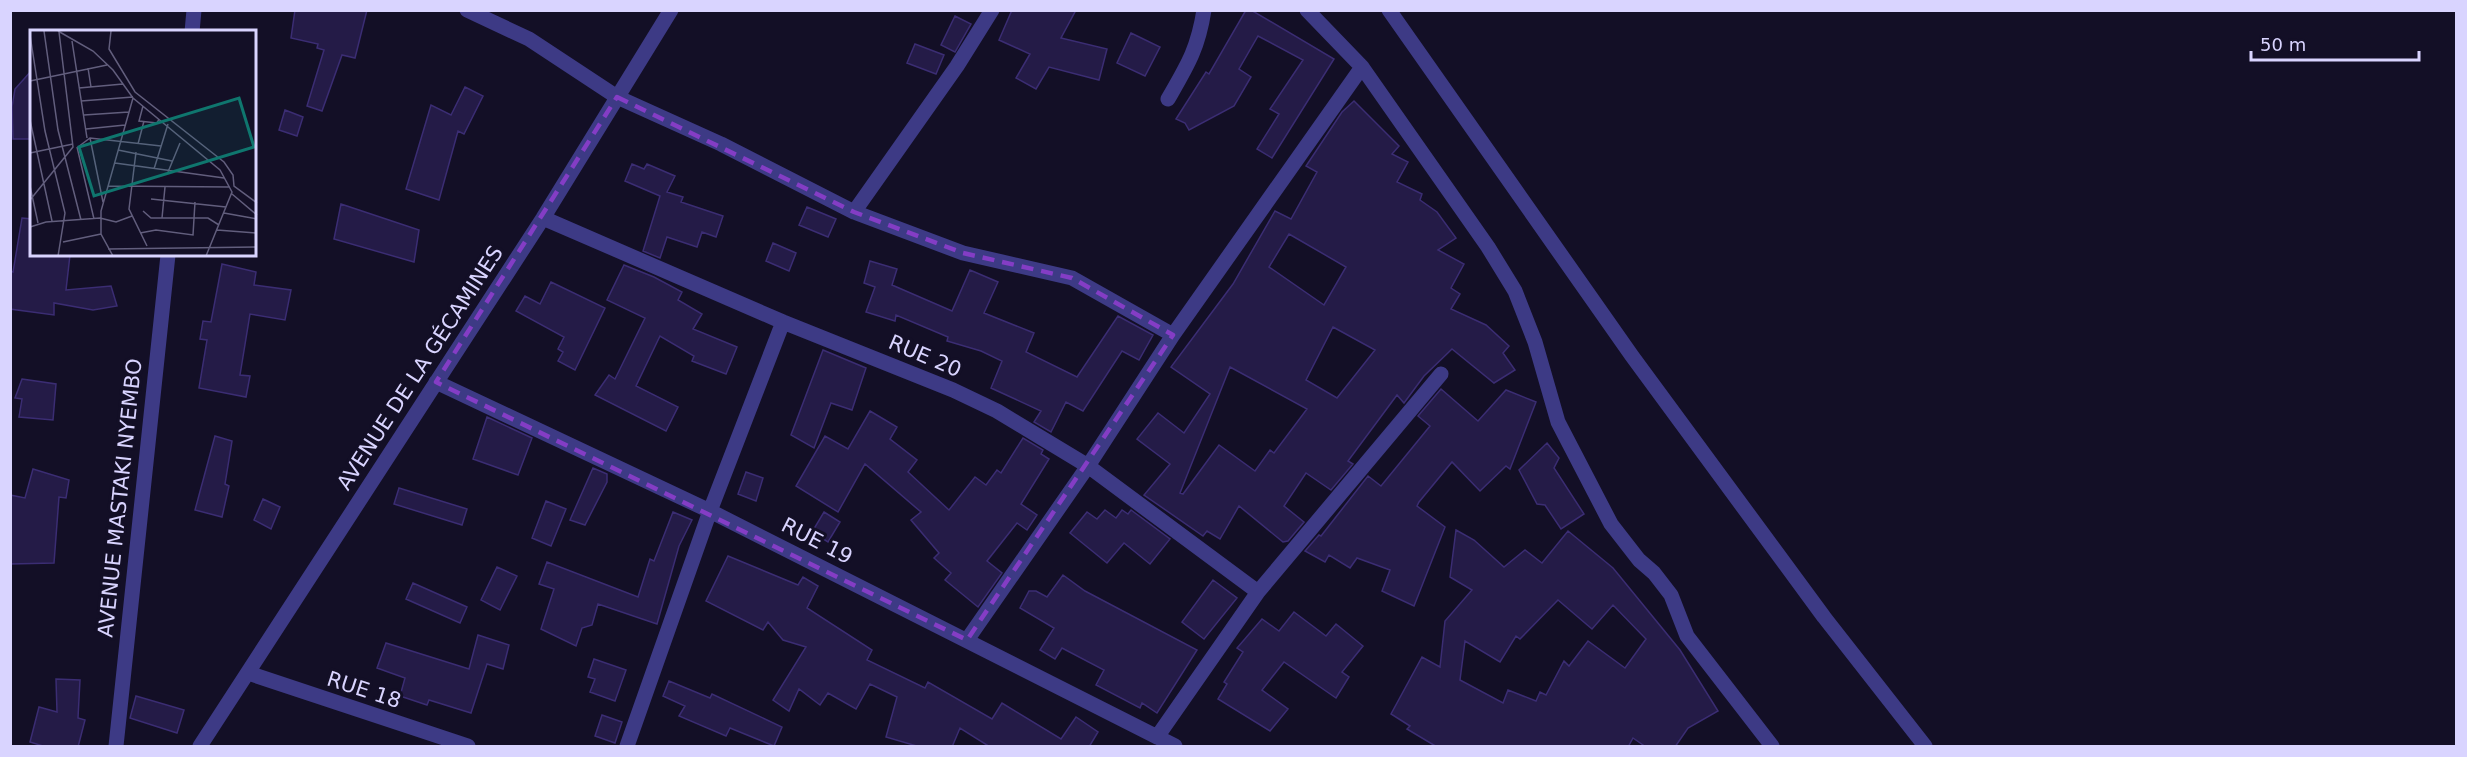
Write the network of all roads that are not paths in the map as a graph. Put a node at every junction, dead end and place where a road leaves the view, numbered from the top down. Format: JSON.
{"nodes":[{"id":1,"x":194,"y":10,"type":"edge"},
{"id":2,"x":467,"y":10,"type":"edge"},
{"id":3,"x":671,"y":10,"type":"edge"},
{"id":4,"x":992,"y":10,"type":"edge"},
{"id":5,"x":1204,"y":10,"type":"edge"},
{"id":6,"x":1307,"y":10,"type":"edge"},
{"id":7,"x":1389,"y":10,"type":"edge"},
{"id":8,"x":192,"y":30,"type":"edge"},
{"id":9,"x":1362,"y":67,"type":"junction"},
{"id":10,"x":617,"y":97,"type":"junction"},
{"id":11,"x":1168,"y":99,"type":"dead end"},
{"id":12,"x":854,"y":212,"type":"junction"},
{"id":13,"x":543,"y":218,"type":"junction"},
{"id":14,"x":168,"y":256,"type":"edge"},
{"id":15,"x":783,"y":322,"type":"junction"},
{"id":16,"x":1173,"y":335,"type":"junction"},
{"id":17,"x":1441,"y":374,"type":"dead end"},
{"id":18,"x":436,"y":382,"type":"junction"},
{"id":19,"x":1088,"y":466,"type":"junction"},
{"id":20,"x":710,"y":511,"type":"junction"},
{"id":21,"x":1258,"y":592,"type":"junction"},
{"id":22,"x":967,"y":640,"type":"junction"},
{"id":23,"x":248,"y":673,"type":"junction"},
{"id":24,"x":1157,"y":737,"type":"junction"},
{"id":25,"x":116,"y":747,"type":"edge"},
{"id":26,"x":200,"y":747,"type":"edge"},
{"id":27,"x":468,"y":747,"type":"edge"},
{"id":28,"x":627,"y":747,"type":"edge"},
{"id":29,"x":1175,"y":747,"type":"edge"},
{"id":30,"x":1772,"y":747,"type":"edge"},
{"id":31,"x":1924,"y":747,"type":"edge"}],
"edges":[{"from":1,"to":8,"type":"street"},
{"from":2,"to":10,"type":"street"},
{"from":3,"to":10,"type":"street","name":"AVENUE DE LA GÉCAMINES"},
{"from":4,"to":12,"type":"street"},
{"from":5,"to":11,"type":"street"},
{"from":6,"to":9,"type":"street"},
{"from":7,"to":31,"type":"street"},
{"from":9,"to":16,"type":"street"},
{"from":9,"to":30,"type":"street"},
{"from":10,"to":12,"type":"street"},
{"from":10,"to":13,"type":"street","name":"AVENUE DE LA GÉCAMINES"},
{"from":12,"to":16,"type":"street"},
{"from":13,"to":15,"type":"street","name":"RUE 20"},
{"from":13,"to":18,"type":"street","name":"AVENUE DE LA GÉCAMINES"},
{"from":14,"to":25,"type":"street","name":"AVENUE MASTAKI NYEMBO"},
{"from":15,"to":19,"type":"street","name":"RUE 20"},
{"from":15,"to":20,"type":"street"},
{"from":16,"to":19,"type":"street"},
{"from":17,"to":21,"type":"street"},
{"from":18,"to":20,"type":"street","name":"RUE 19"},
{"from":18,"to":23,"type":"street","name":"AVENUE DE LA GÉCAMINES"},
{"from":19,"to":21,"type":"street","name":"RUE 20"},
{"from":19,"to":22,"type":"street"},
{"from":20,"to":22,"type":"street","name":"RUE 19"},
{"from":20,"to":28,"type":"street"},
{"from":21,"to":24,"type":"street"},
{"from":22,"to":24,"type":"street","name":"RUE 19"},
{"from":23,"to":26,"type":"street","name":"AVENUE DE LA GÉCAMINES"},
{"from":23,"to":27,"type":"street","name":"RUE 18"},
{"from":24,"to":29,"type":"street","name":"RUE 19"}]}
